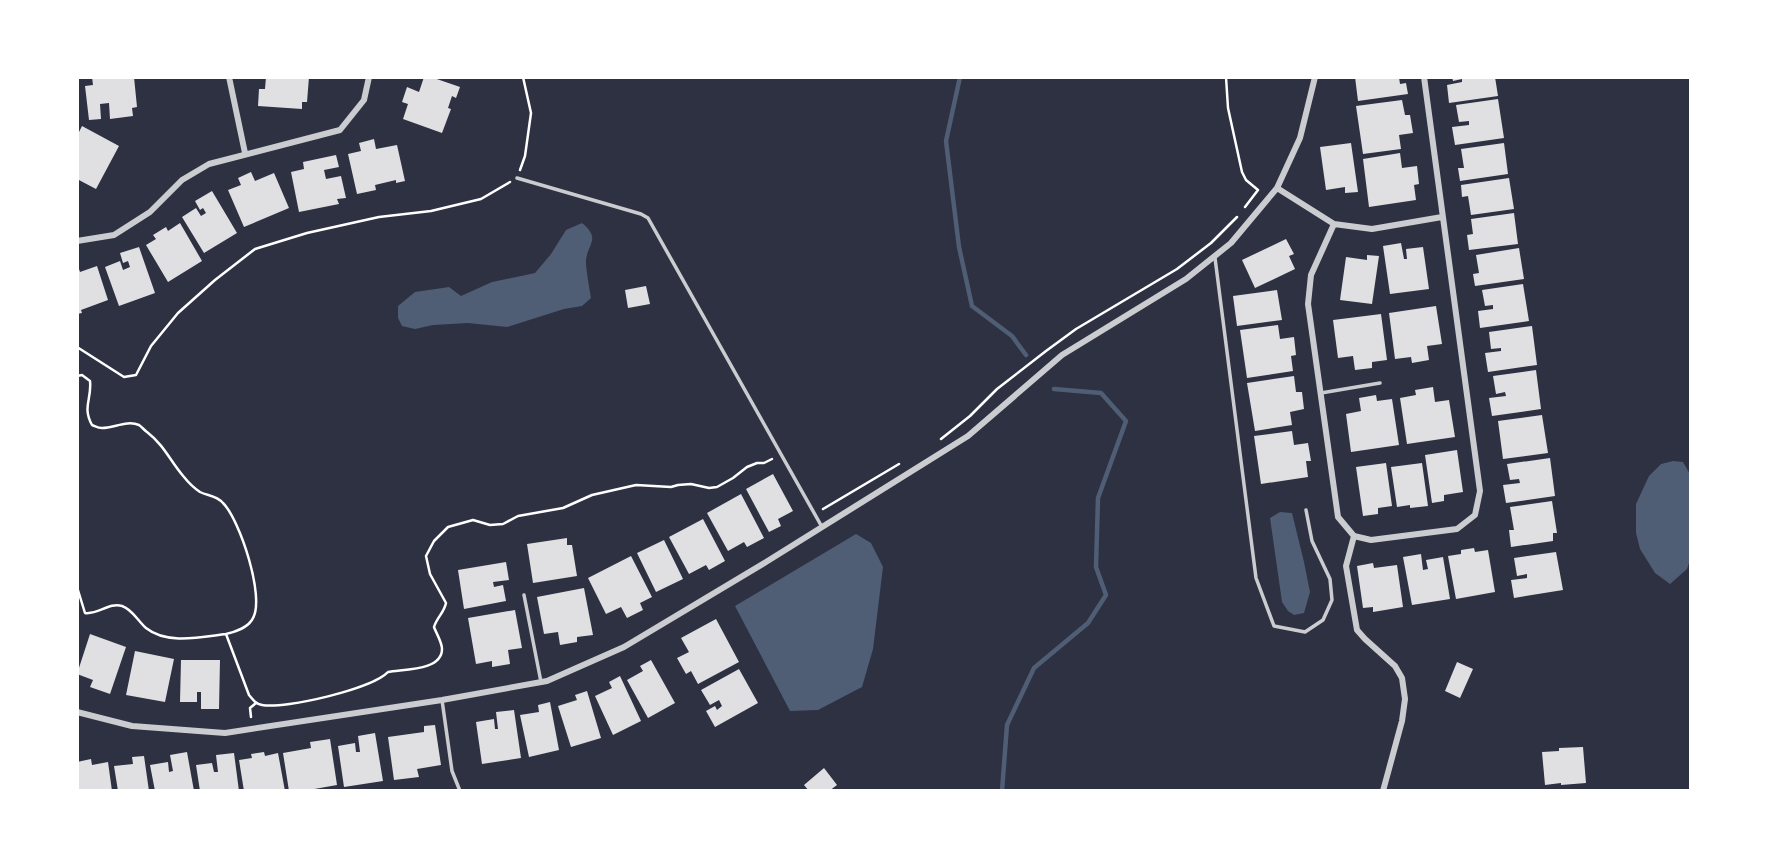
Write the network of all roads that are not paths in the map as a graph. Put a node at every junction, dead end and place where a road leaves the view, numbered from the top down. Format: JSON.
{"nodes":[{"id":1,"x":229,"y":77,"type":"edge"},
{"id":2,"x":369,"y":77,"type":"edge"},
{"id":3,"x":1315,"y":77,"type":"edge"},
{"id":4,"x":1424,"y":77,"type":"edge"},
{"id":5,"x":245,"y":153,"type":"junction"},
{"id":6,"x":517,"y":178,"type":"road end"},
{"id":7,"x":1277,"y":188,"type":"junction"},
{"id":8,"x":1442,"y":217,"type":"junction"},
{"id":9,"x":1334,"y":224,"type":"junction"},
{"id":10,"x":77,"y":241,"type":"edge"},
{"id":11,"x":1215,"y":256,"type":"junction"},
{"id":12,"x":1380,"y":383,"type":"dead end"},
{"id":13,"x":1321,"y":393,"type":"junction"},
{"id":14,"x":1306,"y":510,"type":"dead end"},
{"id":15,"x":822,"y":527,"type":"junction"},
{"id":16,"x":1354,"y":536,"type":"junction"},
{"id":17,"x":524,"y":594,"type":"dead end"},
{"id":18,"x":541,"y":682,"type":"junction"},
{"id":19,"x":442,"y":700,"type":"junction"},
{"id":20,"x":77,"y":712,"type":"edge"},
{"id":21,"x":460,"y":791,"type":"edge"},
{"id":22,"x":1383,"y":791,"type":"edge"}],
"edges":[{"from":1,"to":5,"type":"street"},
{"from":2,"to":5,"type":"street"},
{"from":3,"to":7,"type":"street"},
{"from":4,"to":8,"type":"street"},
{"from":5,"to":10,"type":"street"},
{"from":6,"to":15,"type":"lane"},
{"from":7,"to":9,"type":"street"},
{"from":7,"to":11,"type":"street"},
{"from":8,"to":9,"type":"street"},
{"from":8,"to":16,"type":"street"},
{"from":9,"to":13,"type":"street"},
{"from":11,"to":14,"type":"lane"},
{"from":11,"to":15,"type":"street"},
{"from":12,"to":13,"type":"lane"},
{"from":13,"to":16,"type":"street"},
{"from":15,"to":18,"type":"street"},
{"from":16,"to":22,"type":"street"},
{"from":17,"to":18,"type":"lane"},
{"from":18,"to":19,"type":"street"},
{"from":19,"to":20,"type":"street"},
{"from":19,"to":21,"type":"lane"}]}
